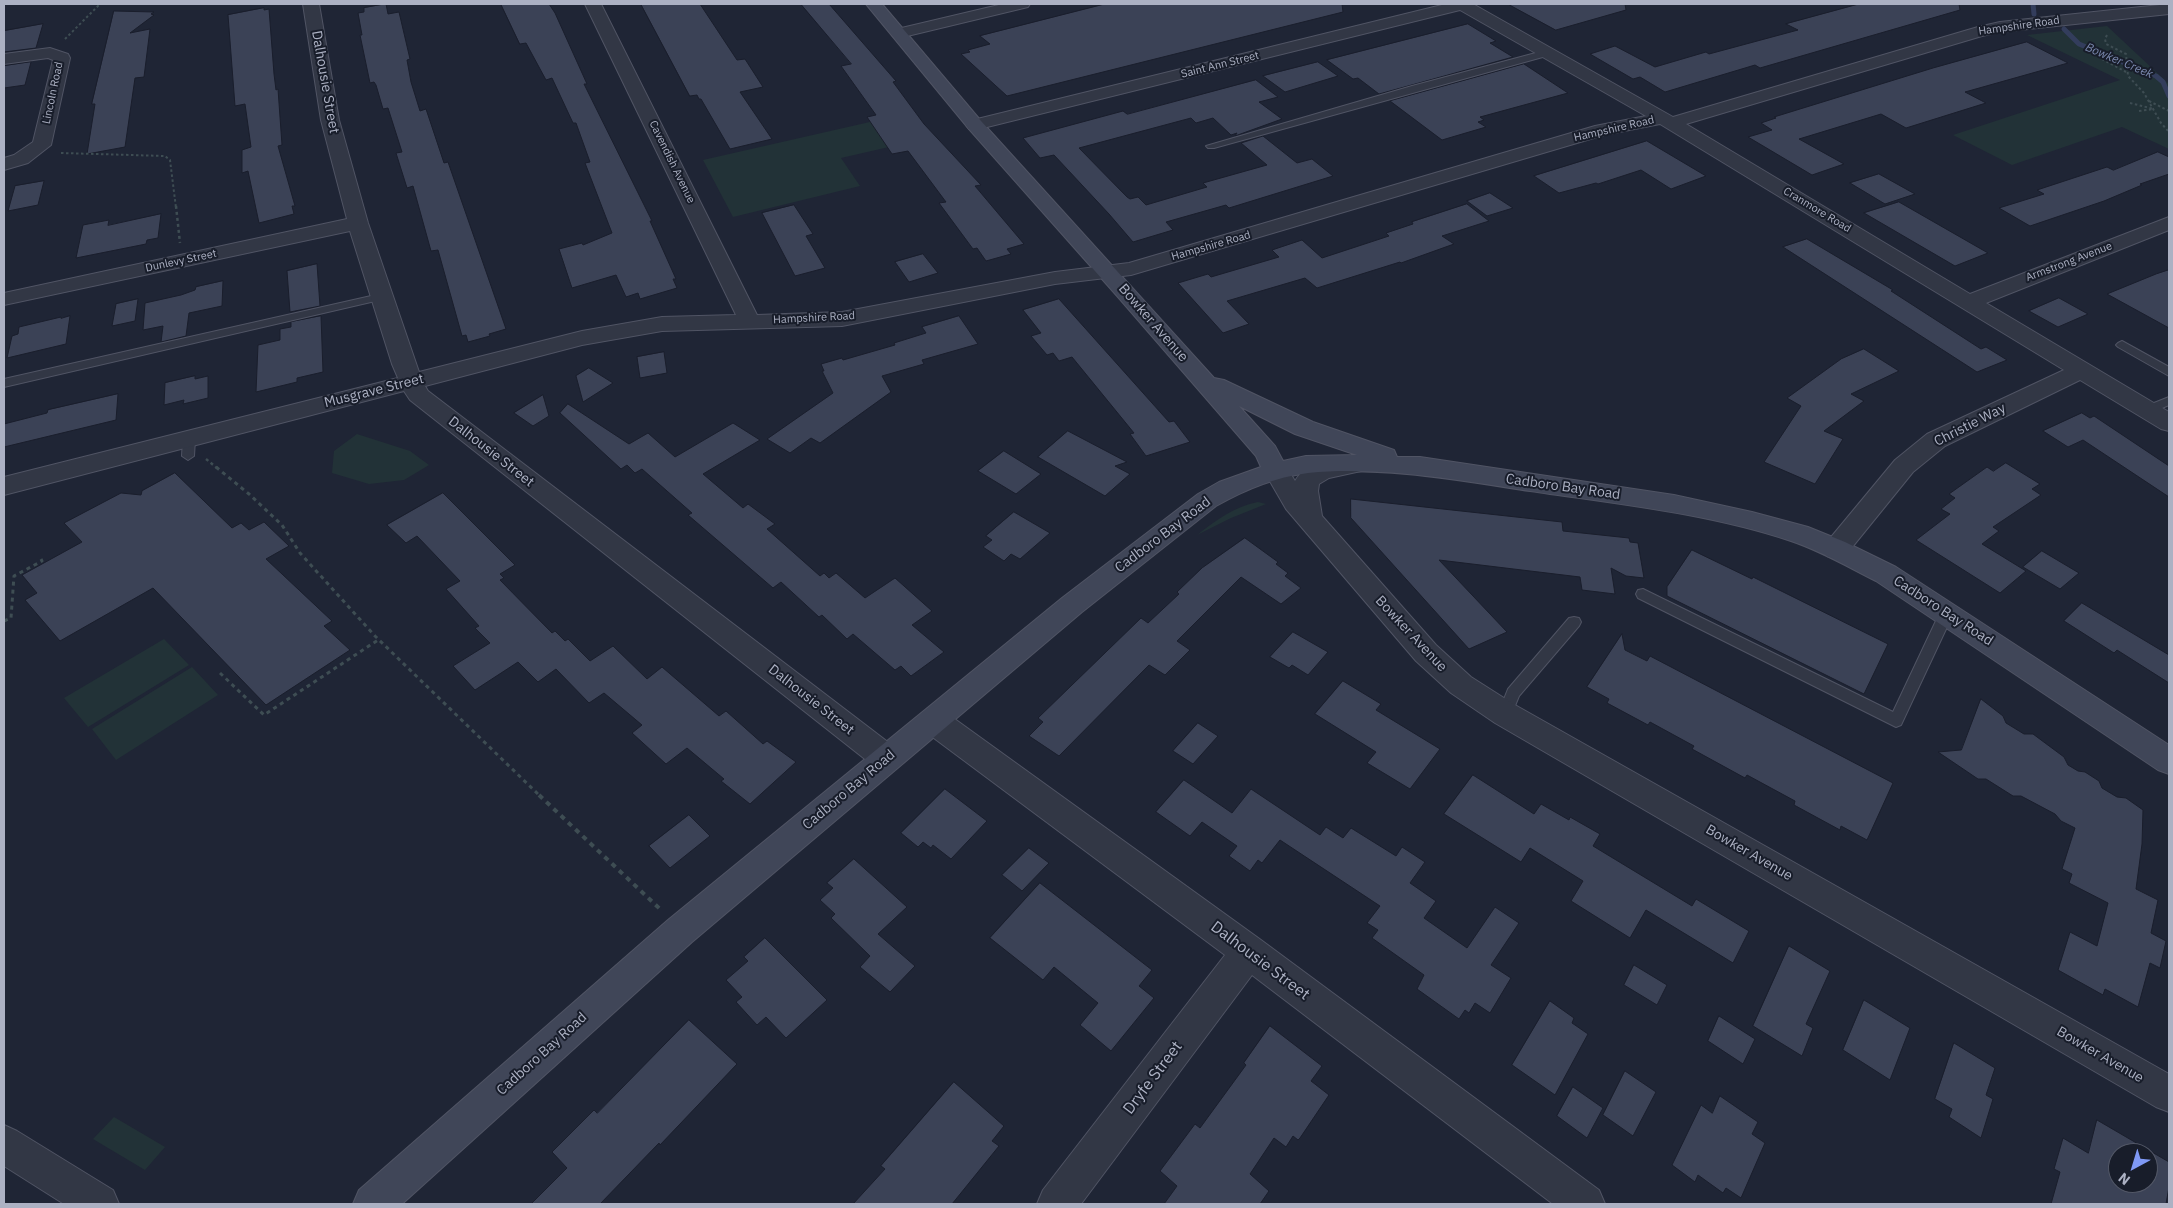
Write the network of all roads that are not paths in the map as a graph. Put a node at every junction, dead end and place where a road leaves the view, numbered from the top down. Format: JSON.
{"nodes":[{"id":1,"x":312,"y":4,"type":"edge"},
{"id":2,"x":593,"y":4,"type":"edge"},
{"id":3,"x":874,"y":4,"type":"edge"},
{"id":4,"x":1022,"y":4,"type":"edge"},
{"id":5,"x":1463,"y":4,"type":"edge"},
{"id":6,"x":2168,"y":11,"type":"edge"},
{"id":7,"x":899,"y":33,"type":"junction"},
{"id":8,"x":1547,"y":53,"type":"junction"},
{"id":9,"x":4,"y":59,"type":"edge"},
{"id":10,"x":1667,"y":121,"type":"junction"},
{"id":11,"x":975,"y":125,"type":"junction"},
{"id":12,"x":1211,"y":146,"type":"dead end"},
{"id":13,"x":4,"y":164,"type":"edge"},
{"id":14,"x":358,"y":223,"type":"junction"},
{"id":15,"x":2169,"y":223,"type":"edge"},
{"id":16,"x":1108,"y":273,"type":"junction"},
{"id":17,"x":380,"y":297,"type":"junction"},
{"id":18,"x":4,"y":299,"type":"edge"},
{"id":19,"x":1970,"y":302,"type":"junction"},
{"id":20,"x":749,"y":321,"type":"junction"},
{"id":21,"x":2122,"y":345,"type":"dead end"},
{"id":22,"x":2082,"y":370,"type":"junction"},
{"id":23,"x":2169,"y":372,"type":"edge"},
{"id":24,"x":1199,"y":376,"type":"junction"},
{"id":25,"x":410,"y":381,"type":"junction"},
{"id":26,"x":4,"y":383,"type":"edge"},
{"id":27,"x":2169,"y":401,"type":"edge"},
{"id":28,"x":2148,"y":410,"type":"junction"},
{"id":29,"x":2169,"y":423,"type":"edge"},
{"id":30,"x":1358,"y":464,"type":"junction"},
{"id":31,"x":1420,"y":466,"type":"junction"},
{"id":32,"x":1276,"y":471,"type":"junction"},
{"id":33,"x":4,"y":486,"type":"edge"},
{"id":34,"x":1309,"y":518,"type":"junction"},
{"id":35,"x":1836,"y":549,"type":"junction"},
{"id":36,"x":1643,"y":594,"type":"dead end"},
{"id":37,"x":1947,"y":612,"type":"junction"},
{"id":38,"x":1574,"y":622,"type":"dead end"},
{"id":39,"x":1505,"y":714,"type":"junction"},
{"id":40,"x":934,"y":721,"type":"junction"},
{"id":41,"x":886,"y":758,"type":"junction"},
{"id":42,"x":2169,"y":761,"type":"edge"},
{"id":43,"x":1249,"y":952,"type":"junction"},
{"id":44,"x":2169,"y":1094,"type":"edge"},
{"id":45,"x":4,"y":1144,"type":"edge"},
{"id":46,"x":99,"y":1204,"type":"edge"},
{"id":47,"x":373,"y":1204,"type":"edge"},
{"id":48,"x":1057,"y":1204,"type":"edge"},
{"id":49,"x":1585,"y":1204,"type":"edge"}],
"edges":[{"from":1,"to":14,"type":"street","name":"Dalhousie Street"},
{"from":2,"to":20,"type":"street","name":"Cavendish Avenue"},
{"from":3,"to":7,"type":"main road","name":"Bowker Avenue"},
{"from":4,"to":7,"type":"street"},
{"from":5,"to":8,"type":"street","name":"Cranmore Road"},
{"from":5,"to":11,"type":"street","name":"Saint Ann Street"},
{"from":6,"to":10,"type":"street","name":"Hampshire Road"},
{"from":7,"to":11,"type":"main road","name":"Bowker Avenue"},
{"from":8,"to":10,"type":"street","name":"Cranmore Road"},
{"from":8,"to":12,"type":"lane"},
{"from":9,"to":13,"type":"street","name":"Lincoln Road"},
{"from":10,"to":16,"type":"street","name":"Hampshire Road"},
{"from":10,"to":19,"type":"street","name":"Cranmore Road"},
{"from":11,"to":16,"type":"main road","name":"Bowker Avenue"},
{"from":14,"to":17,"type":"street","name":"Dalhousie Street"},
{"from":14,"to":18,"type":"street","name":"Dunlevy Street"},
{"from":15,"to":19,"type":"street","name":"Armstrong Avenue"},
{"from":16,"to":20,"type":"street","name":"Hampshire Road"},
{"from":16,"to":24,"type":"main road","name":"Bowker Avenue"},
{"from":17,"to":25,"type":"street","name":"Dalhousie Street"},
{"from":17,"to":26,"type":"lane"},
{"from":19,"to":22,"type":"street","name":"Cranmore Road"},
{"from":20,"to":25,"type":"street","name":"Musgrave Street"},
{"from":21,"to":23,"type":"lane"},
{"from":22,"to":28,"type":"street","name":"Cranmore Road"},
{"from":22,"to":35,"type":"street","name":"Christie Way"},
{"from":24,"to":31,"type":"main road"},
{"from":24,"to":32,"type":"main road","name":"Bowker Avenue"},
{"from":25,"to":33,"type":"street","name":"Musgrave Street"},
{"from":25,"to":41,"type":"street","name":"Dalhousie Street"},
{"from":27,"to":28,"type":"lane"},
{"from":28,"to":29,"type":"street","name":"Cranmore Road"},
{"from":30,"to":31,"type":"main road","name":"Cadboro Bay Road"},
{"from":30,"to":32,"type":"main road","name":"Cadboro Bay Road"},
{"from":30,"to":34,"type":"street"},
{"from":31,"to":35,"type":"main road","name":"Cadboro Bay Road"},
{"from":32,"to":34,"type":"street","name":"Bowker Avenue"},
{"from":32,"to":40,"type":"main road","name":"Cadboro Bay Road"},
{"from":34,"to":39,"type":"street","name":"Bowker Avenue"},
{"from":35,"to":37,"type":"main road","name":"Cadboro Bay Road"},
{"from":36,"to":37,"type":"lane"},
{"from":37,"to":42,"type":"main road","name":"Cadboro Bay Road"},
{"from":38,"to":39,"type":"lane"},
{"from":39,"to":44,"type":"street","name":"Bowker Avenue"},
{"from":40,"to":41,"type":"main road","name":"Cadboro Bay Road"},
{"from":40,"to":43,"type":"street","name":"Dalhousie Street"},
{"from":41,"to":47,"type":"main road","name":"Cadboro Bay Road"},
{"from":43,"to":48,"type":"street","name":"Dryfe Street"},
{"from":43,"to":49,"type":"street","name":"Dalhousie Street"},
{"from":45,"to":46,"type":"street"}]}
